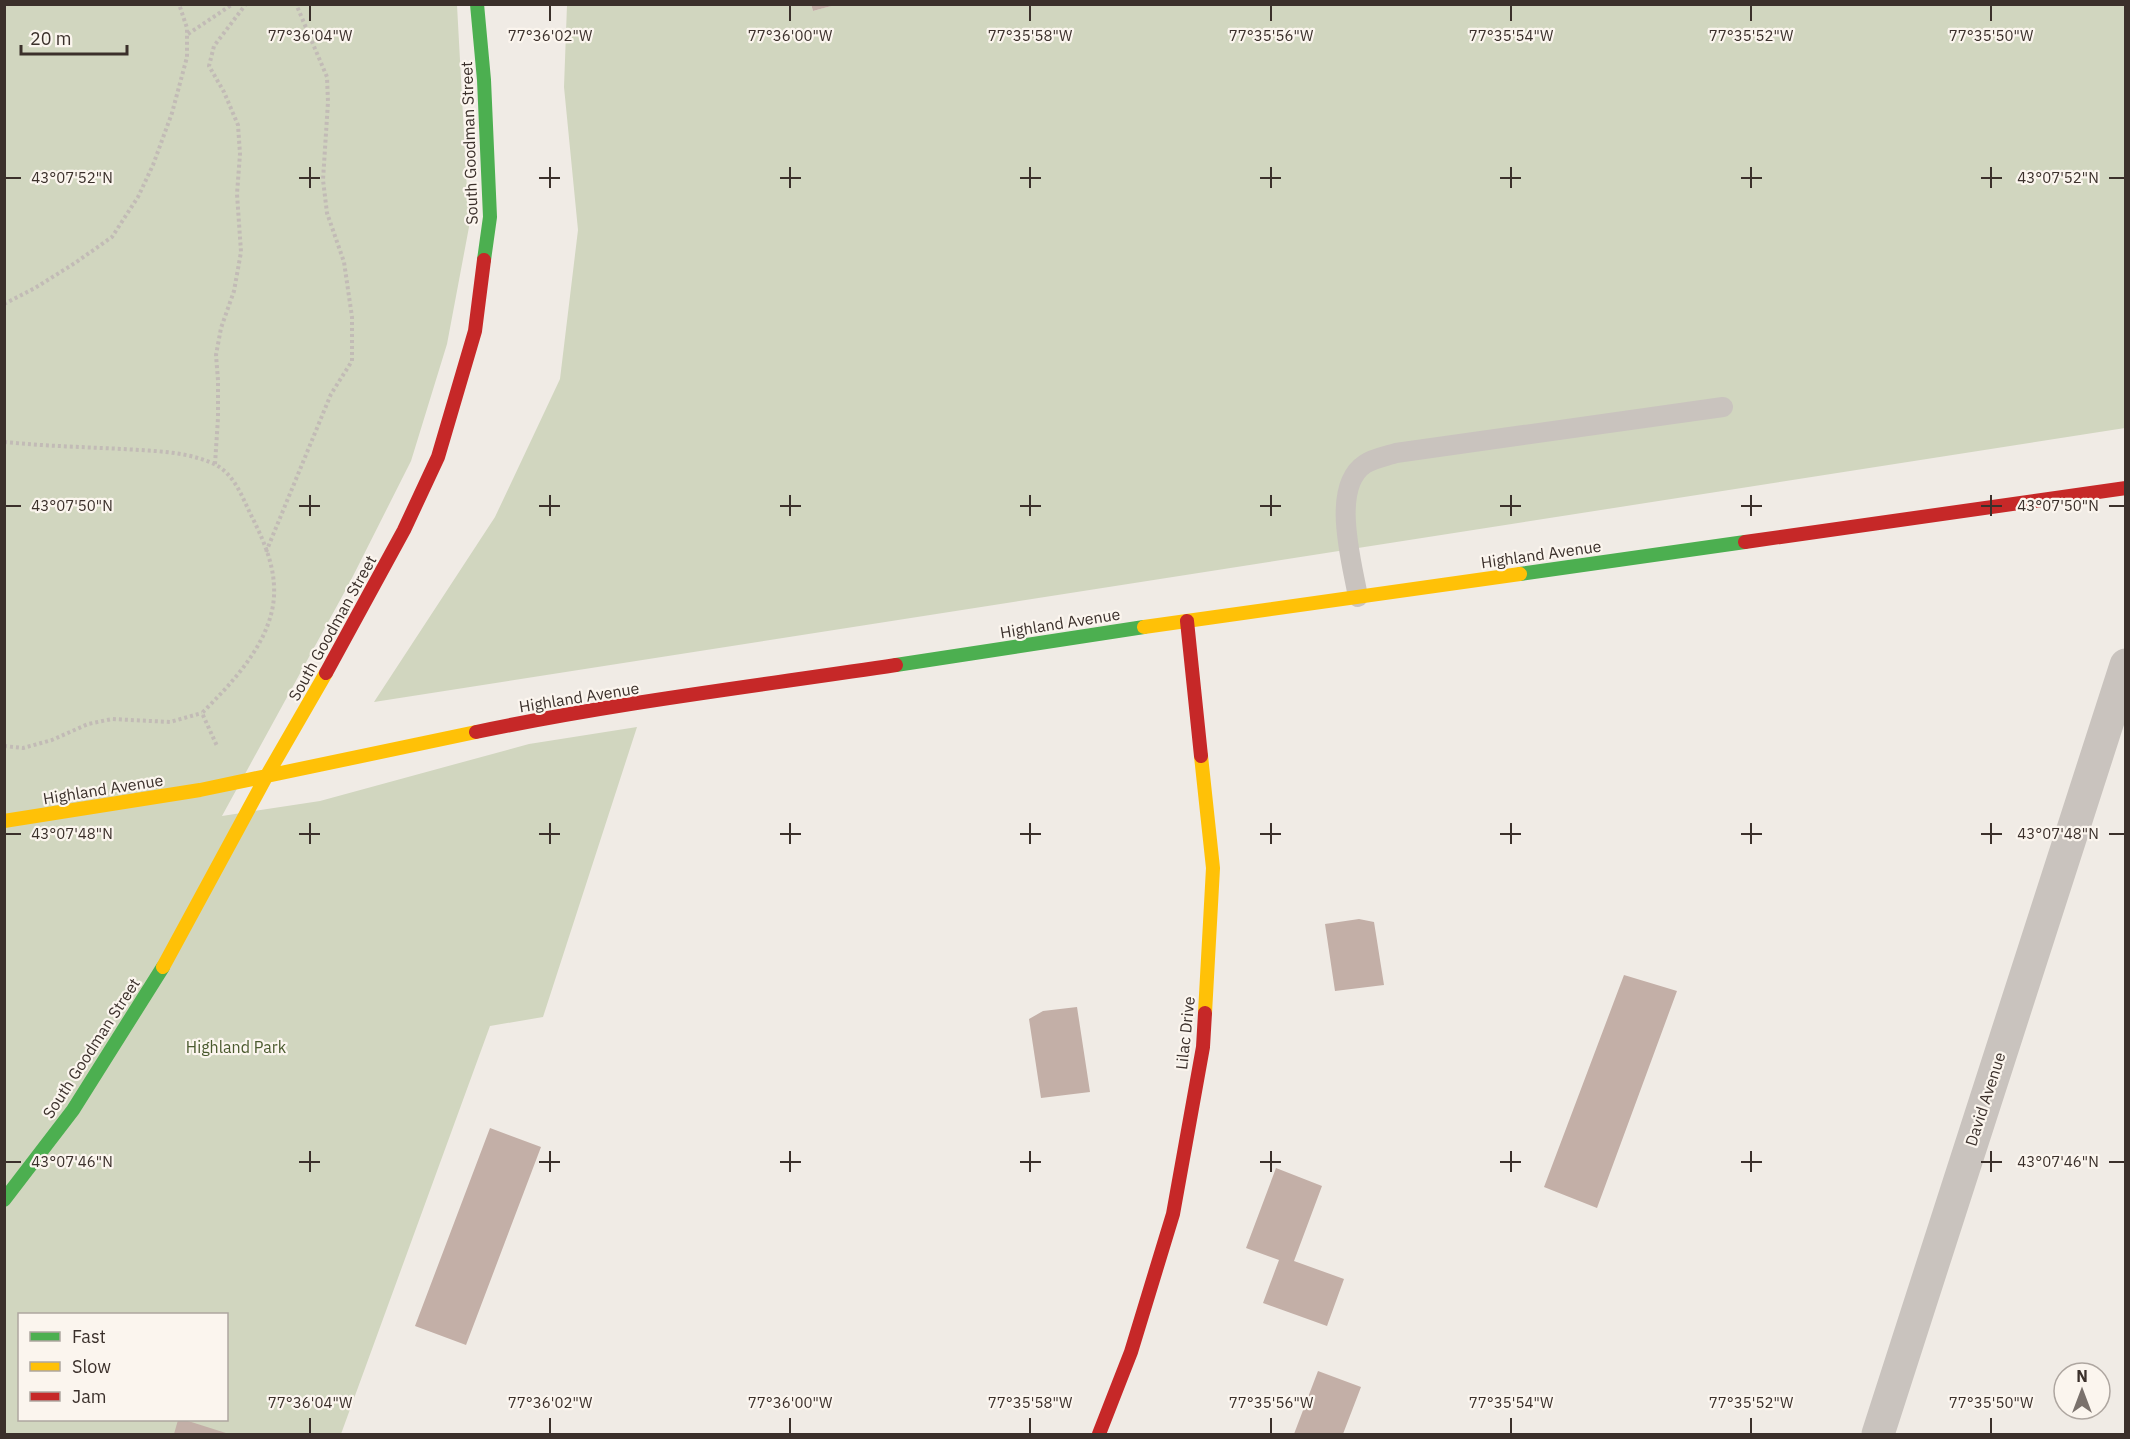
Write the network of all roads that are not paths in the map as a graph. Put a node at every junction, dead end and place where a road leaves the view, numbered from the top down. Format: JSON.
{"nodes":[{"id":1,"x":477,"y":4,"type":"edge"},
{"id":2,"x":1723,"y":407,"type":"dead end"},
{"id":3,"x":2126,"y":488,"type":"edge"},
{"id":4,"x":1358,"y":597,"type":"junction"},
{"id":5,"x":1187,"y":621,"type":"junction"},
{"id":6,"x":2126,"y":665,"type":"edge"},
{"id":7,"x":266,"y":777,"type":"junction"},
{"id":8,"x":4,"y":821,"type":"edge"},
{"id":9,"x":4,"y":1200,"type":"edge"},
{"id":10,"x":1099,"y":1434,"type":"edge"},
{"id":11,"x":1878,"y":1434,"type":"edge"}],
"edges":[{"from":1,"to":7,"type":"street","name":"South Goodman Street"},
{"from":2,"to":4,"type":"lane"},
{"from":3,"to":4,"type":"street","name":"Highland Avenue"},
{"from":4,"to":5,"type":"street","name":"Highland Avenue"},
{"from":5,"to":7,"type":"street","name":"Highland Avenue"},
{"from":5,"to":10,"type":"street","name":"Lilac Drive"},
{"from":6,"to":11,"type":"street","name":"David Avenue"},
{"from":7,"to":8,"type":"street","name":"Highland Avenue"},
{"from":7,"to":9,"type":"street","name":"South Goodman Street"}]}
